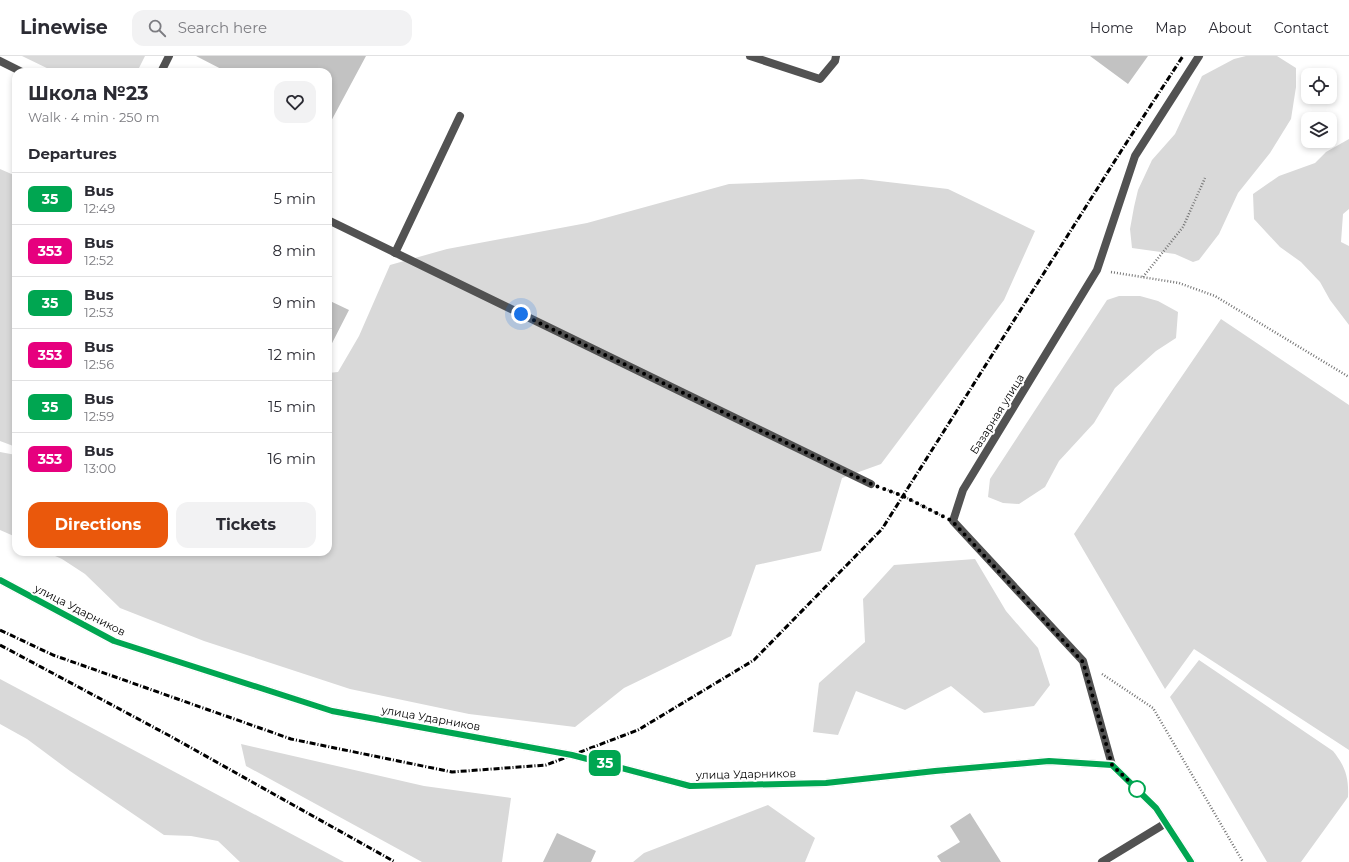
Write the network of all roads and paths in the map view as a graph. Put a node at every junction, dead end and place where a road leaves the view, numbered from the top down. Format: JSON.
{"nodes":[{"id":1,"x":169,"y":56,"type":"edge"},
{"id":2,"x":750,"y":56,"type":"edge"},
{"id":3,"x":836,"y":56,"type":"edge"},
{"id":4,"x":1199,"y":56,"type":"edge"},
{"id":5,"x":0,"y":61,"type":"edge"},
{"id":6,"x":14,"y":68,"type":"edge"},
{"id":7,"x":163,"y":68,"type":"edge"},
{"id":8,"x":460,"y":116,"type":"dead end"},
{"id":9,"x":1205,"y":178,"type":"dead end"},
{"id":10,"x":332,"y":222,"type":"edge"},
{"id":11,"x":395,"y":253,"type":"junction"},
{"id":12,"x":1097,"y":270,"type":"junction"},
{"id":13,"x":1143,"y":278,"type":"junction"},
{"id":14,"x":1349,"y":377,"type":"edge"},
{"id":15,"x":871,"y":484,"type":"joint"},
{"id":16,"x":952,"y":521,"type":"junction"},
{"id":17,"x":0,"y":580,"type":"edge"},
{"id":18,"x":1083,"y":662,"type":"junction"},
{"id":19,"x":1112,"y":765,"type":"junction"},
{"id":20,"x":1166,"y":823,"type":"junction"},
{"id":21,"x":1102,"y":862,"type":"edge"},
{"id":22,"x":1191,"y":862,"type":"edge"},
{"id":23,"x":1243,"y":862,"type":"edge"}],
"edges":[{"from":1,"to":7,"type":"street"},
{"from":2,"to":3,"type":"street"},
{"from":4,"to":12,"type":"street","name":"Базарная улица"},
{"from":5,"to":6,"type":"street"},
{"from":8,"to":11,"type":"street"},
{"from":9,"to":13,"type":"path"},
{"from":10,"to":11,"type":"street"},
{"from":11,"to":15,"type":"street"},
{"from":12,"to":13,"type":"path"},
{"from":12,"to":16,"type":"street","name":"Базарная улица"},
{"from":13,"to":14,"type":"path"},
{"from":15,"to":16,"type":"path"},
{"from":16,"to":18,"type":"street"},
{"from":17,"to":19,"type":"street","name":"улица Ударников"},
{"from":18,"to":19,"type":"street"},
{"from":18,"to":23,"type":"path"},
{"from":19,"to":20,"type":"street"},
{"from":20,"to":21,"type":"street"},
{"from":20,"to":22,"type":"street"}]}
